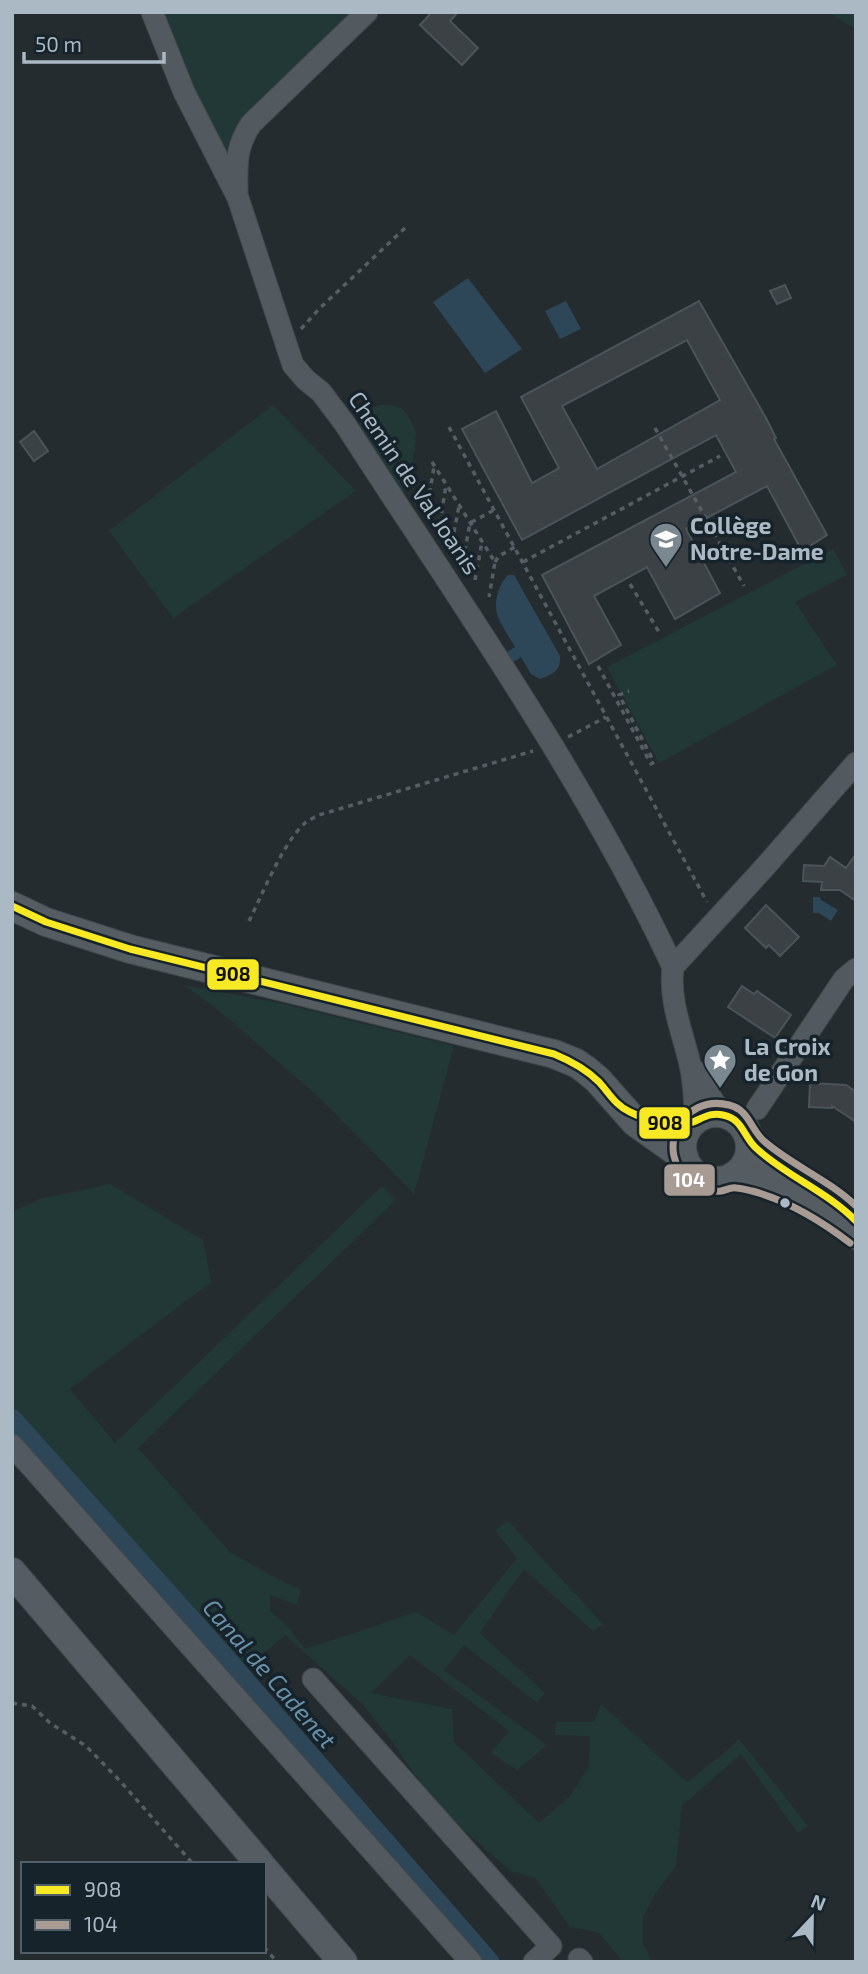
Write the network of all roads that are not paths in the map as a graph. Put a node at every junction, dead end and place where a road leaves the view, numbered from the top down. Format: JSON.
{"nodes":[{"id":1,"x":152,"y":12,"type":"edge"},
{"id":2,"x":367,"y":12,"type":"edge"},
{"id":3,"x":237,"y":198,"type":"junction"},
{"id":4,"x":856,"y":763,"type":"edge"},
{"id":5,"x":12,"y":906,"type":"edge"},
{"id":6,"x":673,"y":967,"type":"junction"},
{"id":7,"x":856,"y":969,"type":"edge"},
{"id":8,"x":690,"y":1060,"type":"junction"},
{"id":9,"x":626,"y":1111,"type":"junction"},
{"id":10,"x":737,"y":1113,"type":"junction"},
{"id":11,"x":694,"y":1121,"type":"junction"},
{"id":12,"x":749,"y":1141,"type":"junction"},
{"id":13,"x":684,"y":1157,"type":"junction"},
{"id":14,"x":732,"y":1177,"type":"junction"},
{"id":15,"x":856,"y":1221,"type":"edge"},
{"id":16,"x":856,"y":1236,"type":"edge"},
{"id":17,"x":12,"y":1445,"type":"edge"},
{"id":18,"x":12,"y":1572,"type":"edge"},
{"id":19,"x":313,"y":1679,"type":"dead end"},
{"id":20,"x":258,"y":1862,"type":"edge"},
{"id":21,"x":266,"y":1871,"type":"edge"},
{"id":22,"x":537,"y":1959,"type":"edge"},
{"id":23,"x":343,"y":1962,"type":"edge"},
{"id":24,"x":471,"y":1962,"type":"edge"}],
"edges":[{"from":1,"to":3,"type":"street","name":"Chemin de Val Joanis"},
{"from":2,"to":3,"type":"street"},
{"from":3,"to":6,"type":"street","name":"Chemin de Val Joanis"},
{"from":4,"to":6,"type":"street"},
{"from":5,"to":9,"type":"main road"},
{"from":6,"to":8,"type":"street"},
{"from":7,"to":10,"type":"street"},
{"from":8,"to":10,"type":"street"},
{"from":8,"to":11,"type":"street"},
{"from":9,"to":11,"type":"main road"},
{"from":9,"to":13,"type":"main road"},
{"from":10,"to":11,"type":"main road"},
{"from":10,"to":12,"type":"main road"},
{"from":11,"to":13,"type":"main road"},
{"from":12,"to":14,"type":"main road"},
{"from":12,"to":15,"type":"main road"},
{"from":13,"to":14,"type":"main road"},
{"from":14,"to":16,"type":"main road"},
{"from":17,"to":24,"type":"street"},
{"from":18,"to":20,"type":"main road"},
{"from":19,"to":22,"type":"street"},
{"from":21,"to":23,"type":"main road"}]}
